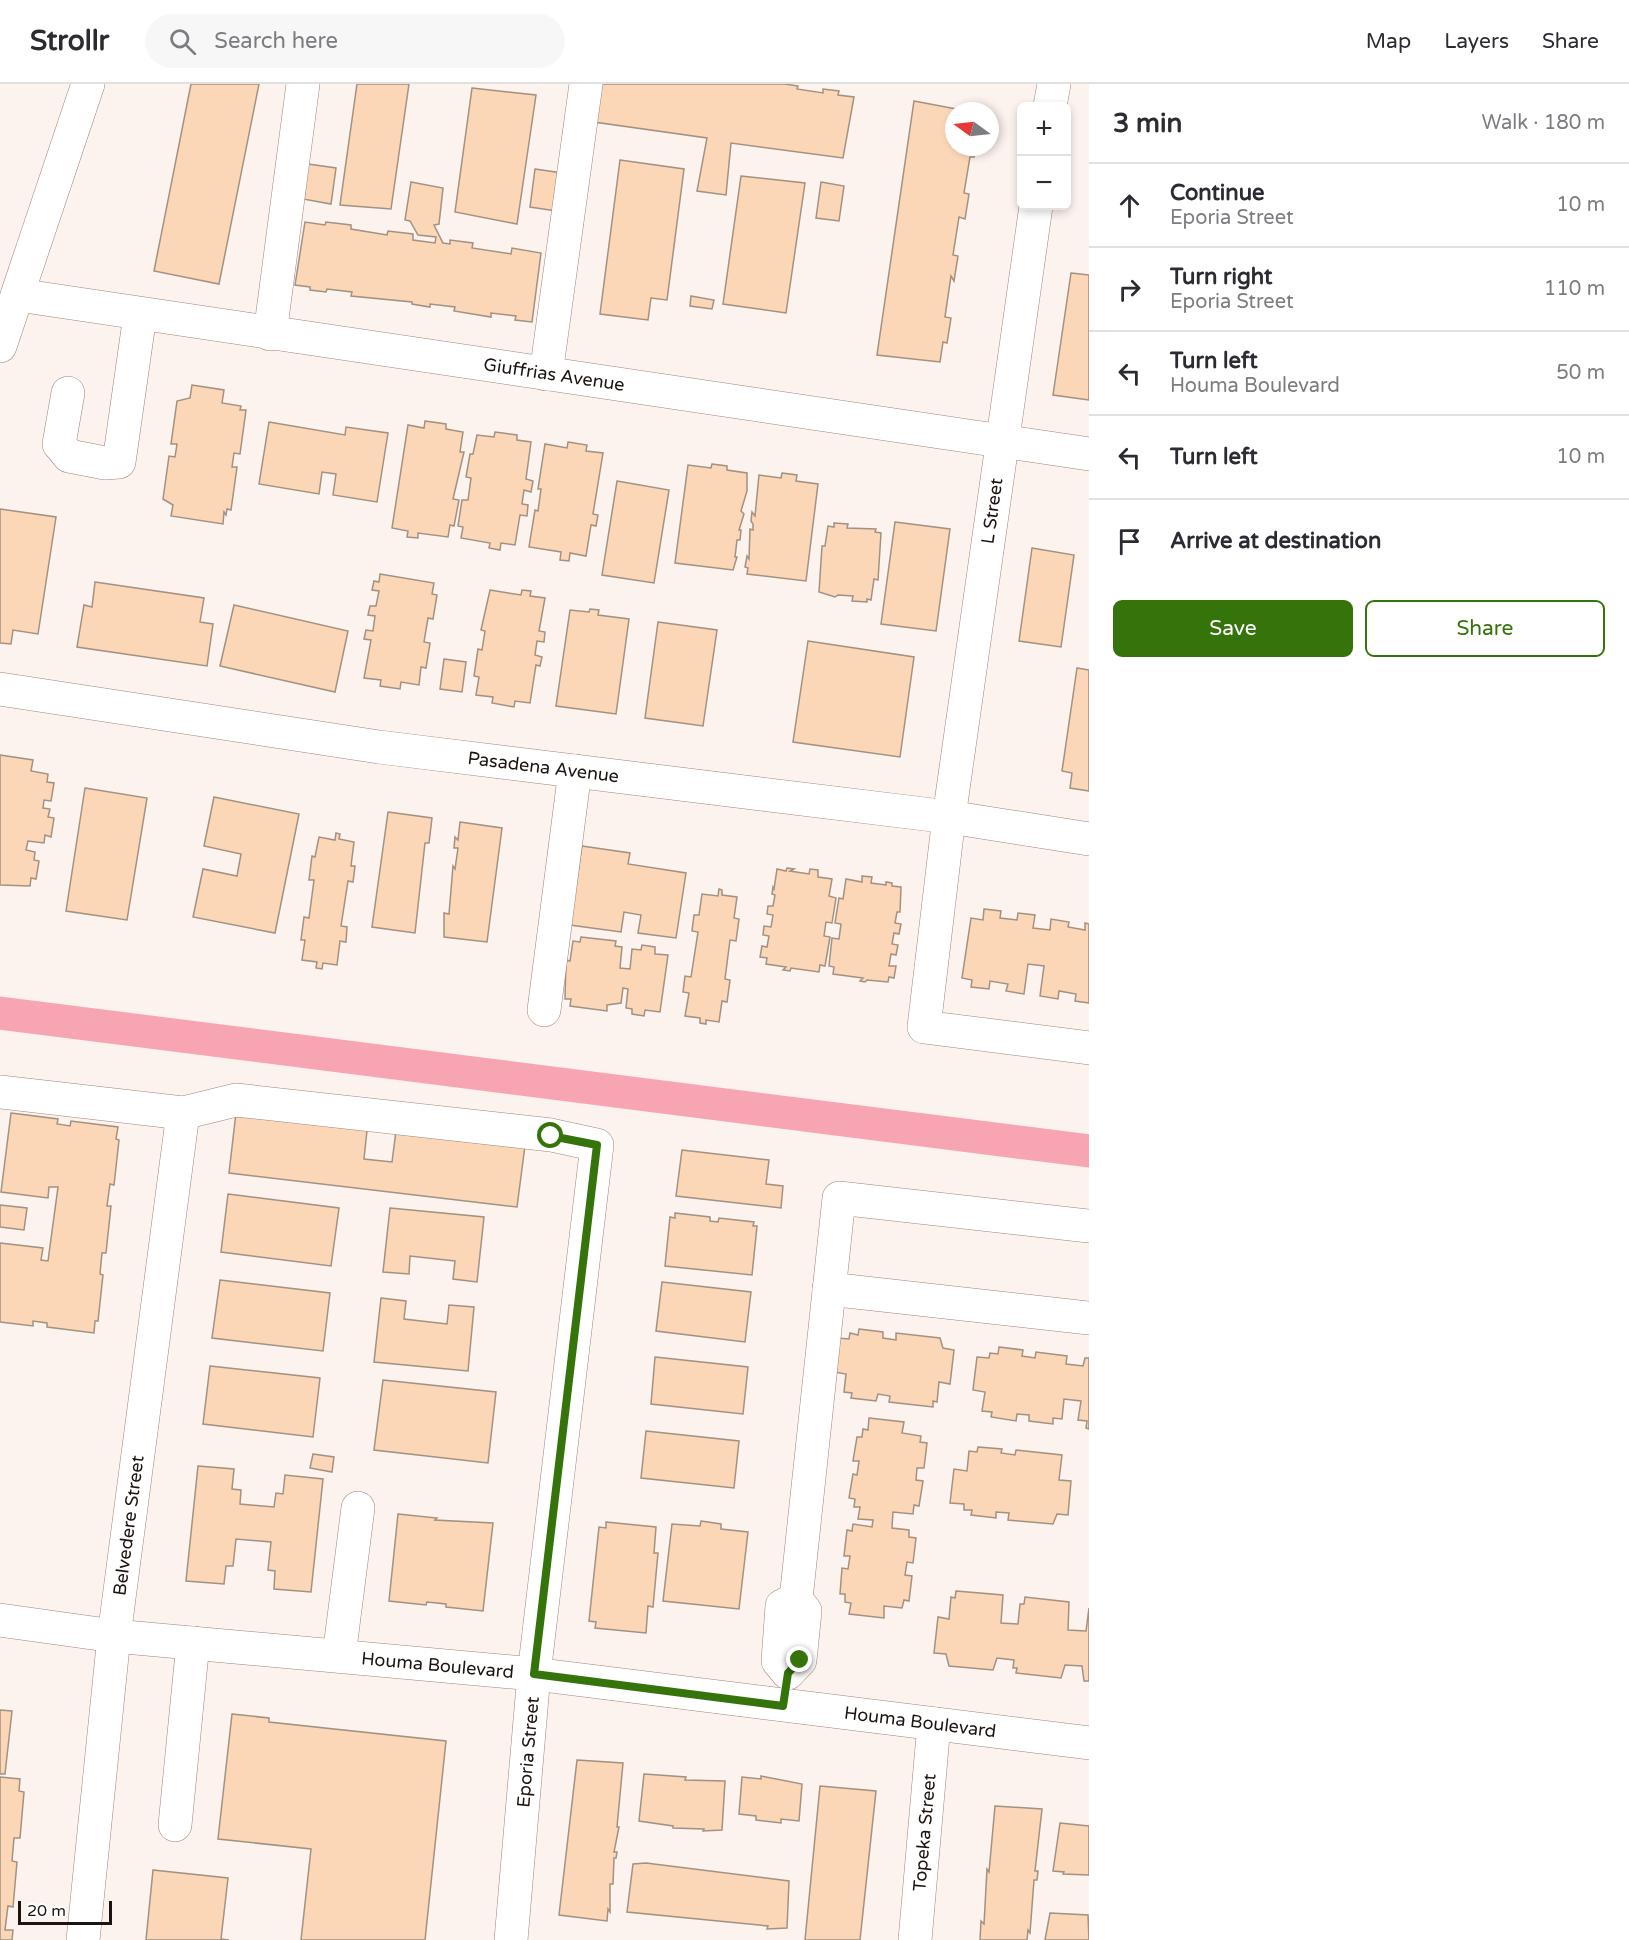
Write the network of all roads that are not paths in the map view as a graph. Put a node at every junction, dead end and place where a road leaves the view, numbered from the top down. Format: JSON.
{"nodes":[{"id":1,"x":88,"y":84,"type":"edge"},
{"id":2,"x":303,"y":84,"type":"edge"},
{"id":3,"x":586,"y":84,"type":"edge"},
{"id":4,"x":1054,"y":84,"type":"edge"},
{"id":5,"x":1051,"y":102,"type":"edge"},
{"id":6,"x":1035,"y":210,"type":"edge"},
{"id":7,"x":18,"y":295,"type":"junction"},
{"id":8,"x":140,"y":315,"type":"junction"},
{"id":9,"x":270,"y":334,"type":"junction"},
{"id":10,"x":0,"y":346,"type":"edge"},
{"id":11,"x":546,"y":374,"type":"junction"},
{"id":12,"x":68,"y":393,"type":"dead end"},
{"id":13,"x":1002,"y":441,"type":"junction"},
{"id":14,"x":1089,"y":454,"type":"edge"},
{"id":15,"x":0,"y":689,"type":"edge"},
{"id":16,"x":575,"y":771,"type":"junction"},
{"id":17,"x":949,"y":817,"type":"junction"},
{"id":18,"x":1089,"y":839,"type":"edge"},
{"id":19,"x":544,"y":1010,"type":"dead end"},
{"id":20,"x":1089,"y":1048,"type":"edge"},
{"id":21,"x":0,"y":1092,"type":"edge"},
{"id":22,"x":183,"y":1113,"type":"junction"},
{"id":23,"x":1089,"y":1226,"type":"edge"},
{"id":24,"x":829,"y":1289,"type":"junction"},
{"id":25,"x":1089,"y":1318,"type":"edge"},
{"id":26,"x":358,"y":1508,"type":"dead end"},
{"id":27,"x":0,"y":1620,"type":"edge"},
{"id":28,"x":114,"y":1635,"type":"junction"},
{"id":29,"x":193,"y":1643,"type":"junction"},
{"id":30,"x":339,"y":1656,"type":"junction"},
{"id":31,"x":534,"y":1674,"type":"junction"},
{"id":32,"x":783,"y":1706,"type":"junction"},
{"id":33,"x":934,"y":1724,"type":"junction"},
{"id":34,"x":1089,"y":1743,"type":"edge"},
{"id":35,"x":175,"y":1825,"type":"dead end"},
{"id":36,"x":83,"y":1940,"type":"edge"},
{"id":37,"x":511,"y":1940,"type":"edge"},
{"id":38,"x":915,"y":1940,"type":"edge"}],
"edges":[{"from":1,"to":7,"type":"street"},
{"from":2,"to":9,"type":"street"},
{"from":3,"to":11,"type":"street"},
{"from":4,"to":5,"type":"street"},
{"from":6,"to":13,"type":"street","name":"L Street"},
{"from":7,"to":8,"type":"street","name":"Giuffrias Avenue"},
{"from":7,"to":10,"type":"street"},
{"from":8,"to":9,"type":"street","name":"Giuffrias Avenue"},
{"from":8,"to":12,"type":"street"},
{"from":9,"to":11,"type":"street","name":"Giuffrias Avenue"},
{"from":11,"to":13,"type":"street","name":"Giuffrias Avenue"},
{"from":13,"to":14,"type":"street","name":"Giuffrias Avenue"},
{"from":13,"to":17,"type":"street","name":"L Street"},
{"from":15,"to":16,"type":"street","name":"Pasadena Avenue"},
{"from":16,"to":17,"type":"street","name":"Pasadena Avenue"},
{"from":16,"to":19,"type":"street"},
{"from":17,"to":18,"type":"street","name":"Pasadena Avenue"},
{"from":17,"to":20,"type":"street","name":"L Street"},
{"from":21,"to":22,"type":"street"},
{"from":22,"to":28,"type":"street","name":"Belvedere Street"},
{"from":22,"to":31,"type":"street","name":"Eporia Street"},
{"from":23,"to":24,"type":"street"},
{"from":24,"to":25,"type":"street"},
{"from":24,"to":32,"type":"street"},
{"from":26,"to":30,"type":"street"},
{"from":27,"to":28,"type":"street","name":"Houma Boulevard"},
{"from":28,"to":29,"type":"street","name":"Houma Boulevard"},
{"from":28,"to":36,"type":"street","name":"Belvedere Street"},
{"from":29,"to":30,"type":"street","name":"Houma Boulevard"},
{"from":29,"to":35,"type":"street"},
{"from":30,"to":31,"type":"street","name":"Houma Boulevard"},
{"from":31,"to":32,"type":"street","name":"Houma Boulevard"},
{"from":31,"to":37,"type":"street","name":"Eporia Street"},
{"from":32,"to":33,"type":"street","name":"Houma Boulevard"},
{"from":33,"to":34,"type":"street","name":"Houma Boulevard"},
{"from":33,"to":38,"type":"street","name":"Topeka Street"}]}
